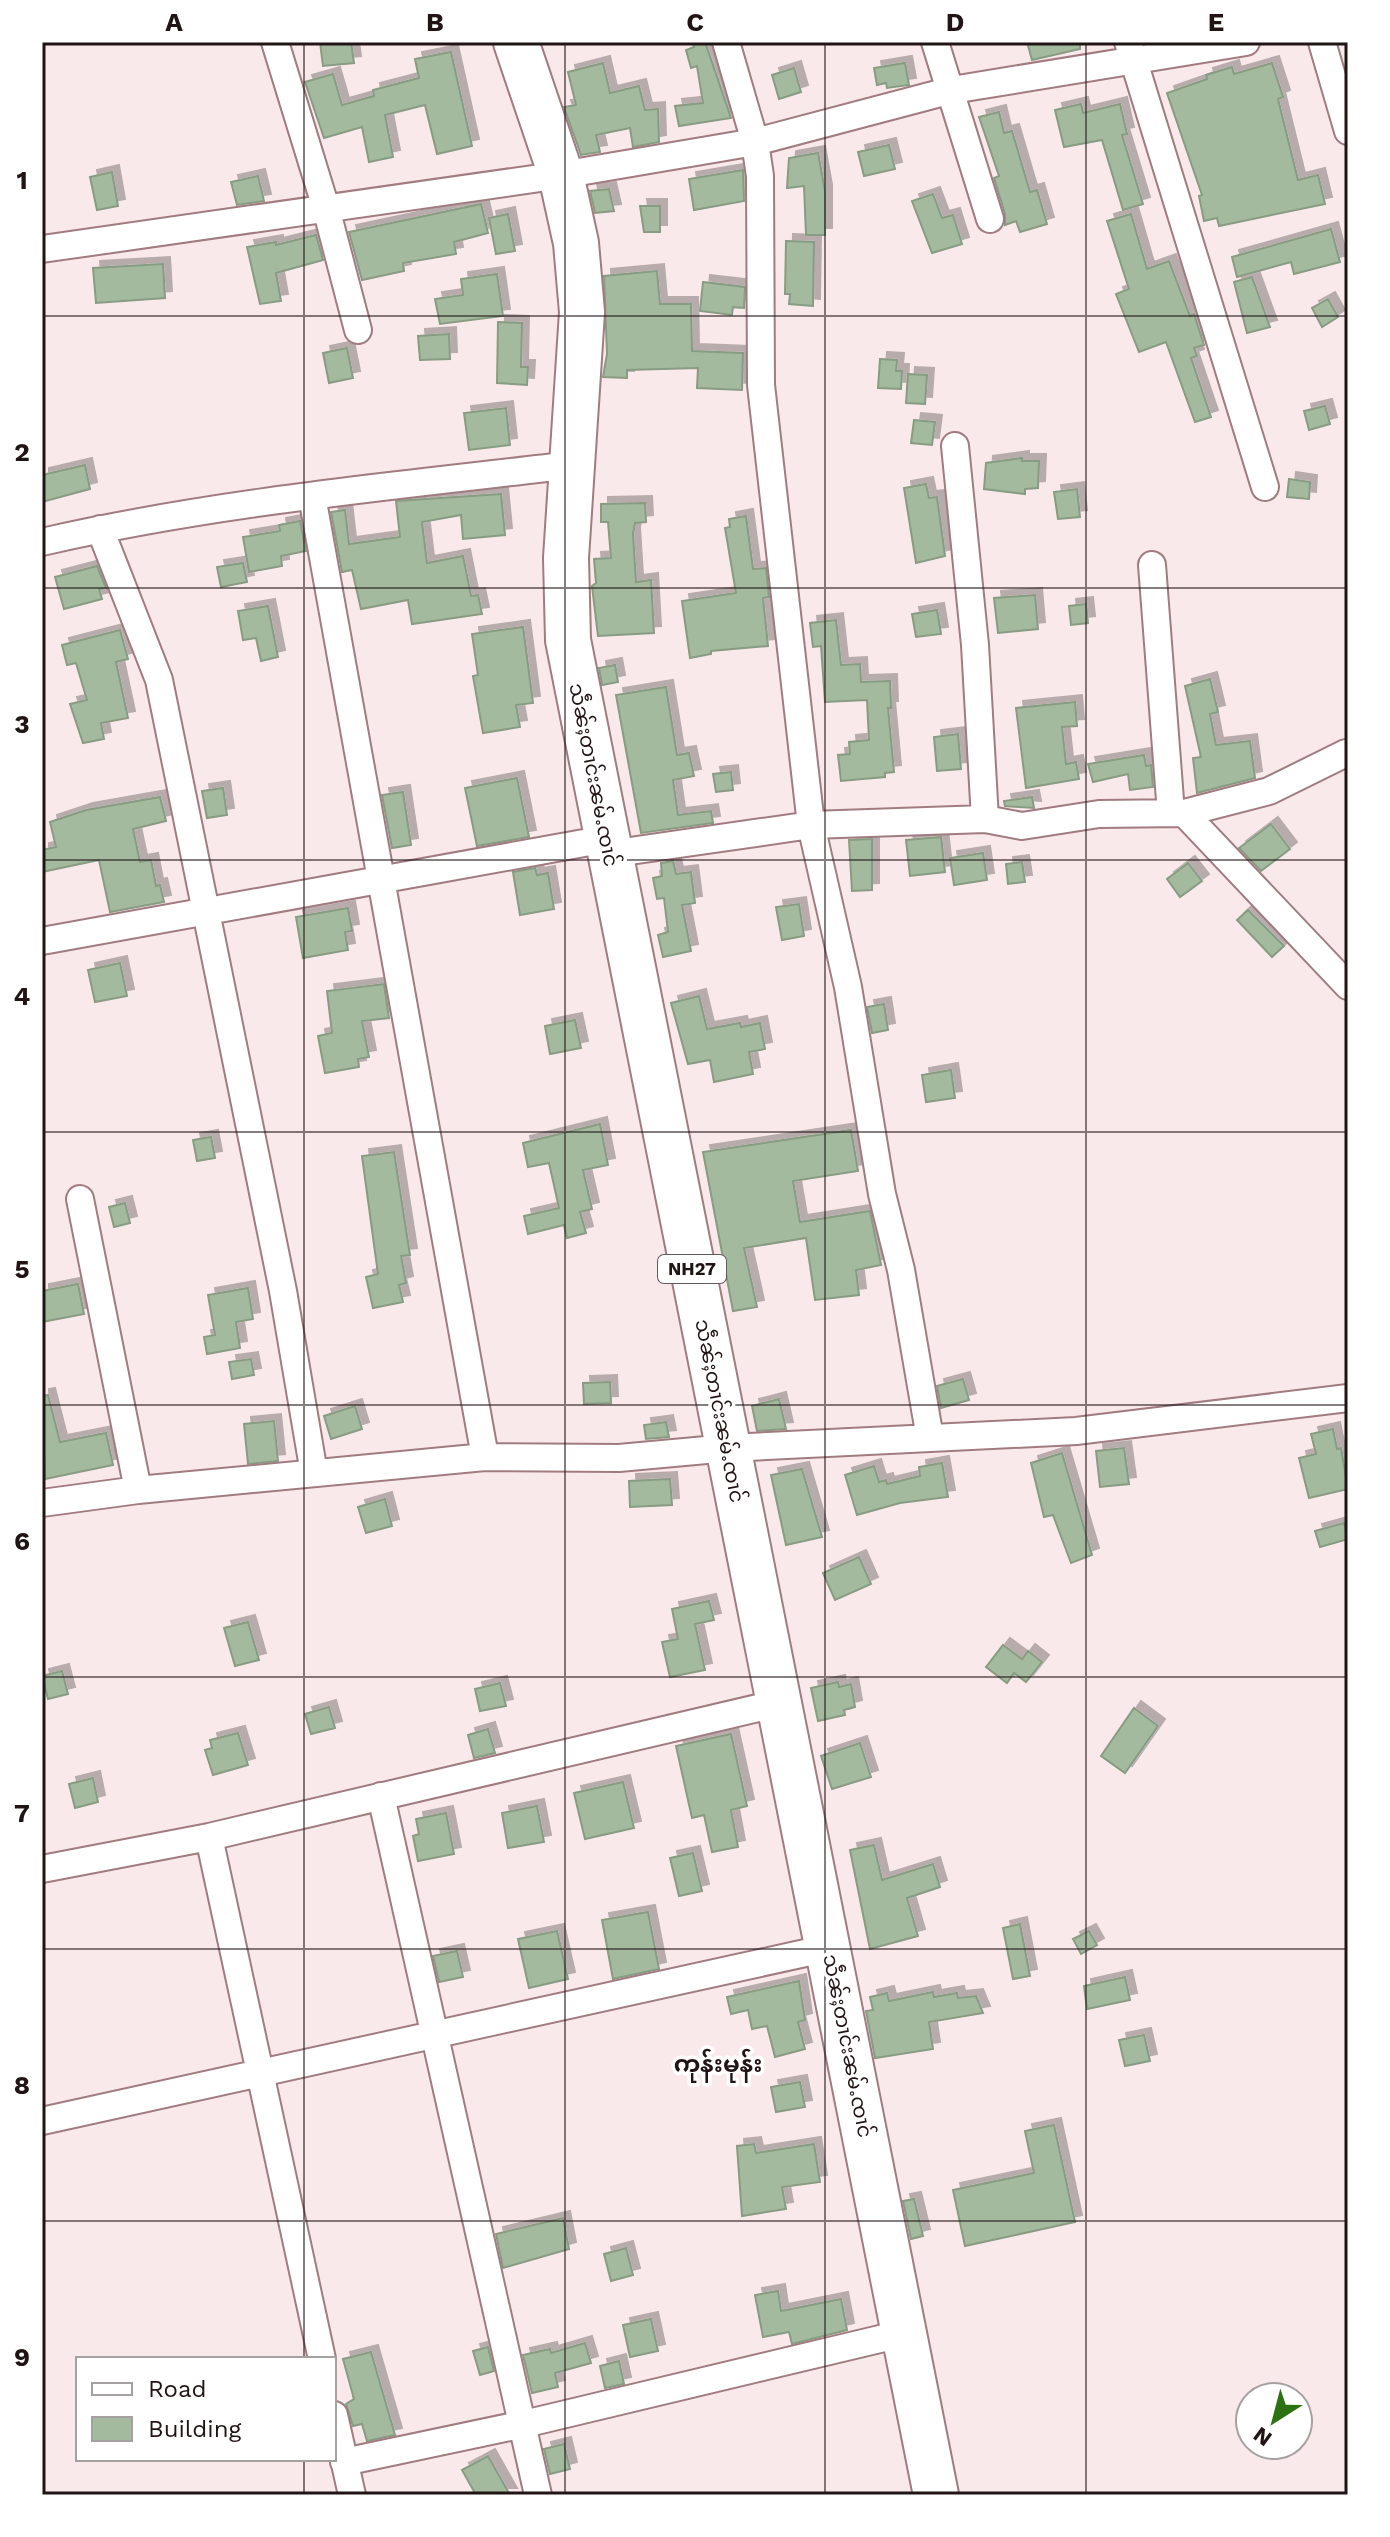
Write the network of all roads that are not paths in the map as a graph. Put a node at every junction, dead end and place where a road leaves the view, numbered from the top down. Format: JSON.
{"nodes":[{"id":1,"x":275,"y":42,"type":"edge"},
{"id":2,"x":516,"y":42,"type":"edge"},
{"id":3,"x":726,"y":42,"type":"edge"},
{"id":4,"x":935,"y":42,"type":"edge"},
{"id":5,"x":1246,"y":42,"type":"edge"},
{"id":6,"x":1322,"y":42,"type":"edge"},
{"id":7,"x":1131,"y":52,"type":"edge"},
{"id":8,"x":952,"y":90,"type":"junction"},
{"id":9,"x":1348,"y":131,"type":"edge"},
{"id":10,"x":755,"y":142,"type":"junction"},
{"id":11,"x":561,"y":175,"type":"junction"},
{"id":12,"x":326,"y":208,"type":"junction"},
{"id":13,"x":990,"y":219,"type":"dead end"},
{"id":14,"x":42,"y":249,"type":"edge"},
{"id":15,"x":358,"y":330,"type":"dead end"},
{"id":16,"x":955,"y":446,"type":"dead end"},
{"id":17,"x":572,"y":465,"type":"junction"},
{"id":18,"x":1265,"y":487,"type":"dead end"},
{"id":19,"x":312,"y":496,"type":"junction"},
{"id":20,"x":100,"y":529,"type":"junction"},
{"id":21,"x":42,"y":542,"type":"edge"},
{"id":22,"x":1152,"y":565,"type":"dead end"},
{"id":23,"x":1346,"y":753,"type":"dead end"},
{"id":24,"x":1178,"y":813,"type":"junction"},
{"id":25,"x":985,"y":819,"type":"junction"},
{"id":26,"x":811,"y":825,"type":"junction"},
{"id":27,"x":607,"y":847,"type":"junction"},
{"id":28,"x":382,"y":882,"type":"junction"},
{"id":29,"x":206,"y":909,"type":"junction"},
{"id":30,"x":42,"y":941,"type":"edge"},
{"id":31,"x":1348,"y":986,"type":"edge"},
{"id":32,"x":80,"y":1199,"type":"dead end"},
{"id":33,"x":1348,"y":1398,"type":"edge"},
{"id":34,"x":930,"y":1438,"type":"junction"},
{"id":35,"x":728,"y":1448,"type":"junction"},
{"id":36,"x":485,"y":1457,"type":"junction"},
{"id":37,"x":314,"y":1473,"type":"junction"},
{"id":38,"x":138,"y":1490,"type":"junction"},
{"id":39,"x":42,"y":1503,"type":"edge"},
{"id":40,"x":779,"y":1703,"type":"junction"},
{"id":41,"x":381,"y":1796,"type":"junction"},
{"id":42,"x":209,"y":1837,"type":"junction"},
{"id":43,"x":42,"y":1869,"type":"edge"},
{"id":44,"x":828,"y":1948,"type":"junction"},
{"id":45,"x":432,"y":2034,"type":"junction"},
{"id":46,"x":258,"y":2073,"type":"junction"},
{"id":47,"x":42,"y":2121,"type":"edge"},
{"id":48,"x":905,"y":2333,"type":"junction"},
{"id":49,"x":322,"y":2357,"type":"edge"},
{"id":50,"x":336,"y":2424,"type":"edge"},
{"id":51,"x":524,"y":2424,"type":"junction"},
{"id":52,"x":344,"y":2462,"type":"junction"},
{"id":53,"x":352,"y":2495,"type":"edge"},
{"id":54,"x":538,"y":2495,"type":"edge"},
{"id":55,"x":936,"y":2495,"type":"edge"}],
"edges":[{"from":1,"to":12,"type":"street"},
{"from":2,"to":11,"type":"highway","name":"သဵၼ်ႈတၢင်းၼမ်ႉၸၢင်","number":"NH27"},
{"from":3,"to":10,"type":"street"},
{"from":4,"to":8,"type":"street"},
{"from":5,"to":7,"type":"street"},
{"from":6,"to":9,"type":"street"},
{"from":7,"to":8,"type":"street"},
{"from":7,"to":18,"type":"street"},
{"from":8,"to":10,"type":"street"},
{"from":8,"to":13,"type":"street"},
{"from":10,"to":11,"type":"street"},
{"from":10,"to":26,"type":"street"},
{"from":11,"to":12,"type":"street"},
{"from":11,"to":17,"type":"highway","name":"သဵၼ်ႈတၢင်းၼမ်ႉၸၢင်","number":"NH27"},
{"from":12,"to":14,"type":"street"},
{"from":12,"to":15,"type":"street"},
{"from":16,"to":25,"type":"street"},
{"from":17,"to":19,"type":"street"},
{"from":17,"to":27,"type":"highway","name":"သဵၼ်ႈတၢင်းၼမ်ႉၸၢင်","number":"NH27"},
{"from":19,"to":20,"type":"street"},
{"from":19,"to":28,"type":"street"},
{"from":20,"to":21,"type":"street"},
{"from":20,"to":29,"type":"street"},
{"from":22,"to":24,"type":"street"},
{"from":23,"to":24,"type":"street"},
{"from":24,"to":25,"type":"street"},
{"from":24,"to":31,"type":"street"},
{"from":25,"to":26,"type":"street"},
{"from":26,"to":27,"type":"street"},
{"from":26,"to":34,"type":"street"},
{"from":27,"to":28,"type":"street"},
{"from":27,"to":35,"type":"highway","name":"သဵၼ်ႈတၢင်းၼမ်ႉၸၢင်","number":"NH27"},
{"from":28,"to":29,"type":"street"},
{"from":28,"to":36,"type":"street"},
{"from":29,"to":30,"type":"street"},
{"from":29,"to":37,"type":"street"},
{"from":32,"to":38,"type":"street"},
{"from":33,"to":34,"type":"street"},
{"from":34,"to":35,"type":"street"},
{"from":35,"to":36,"type":"street"},
{"from":35,"to":40,"type":"highway","name":"သဵၼ်ႈတၢင်းၼမ်ႉၸၢင်","number":"NH27"},
{"from":36,"to":37,"type":"street"},
{"from":37,"to":38,"type":"street"},
{"from":38,"to":39,"type":"street"},
{"from":40,"to":41,"type":"street"},
{"from":40,"to":44,"type":"highway","name":"သဵၼ်ႈတၢင်းၼမ်ႉၸၢင်","number":"NH27"},
{"from":41,"to":42,"type":"street"},
{"from":41,"to":45,"type":"street"},
{"from":42,"to":43,"type":"street"},
{"from":42,"to":46,"type":"street"},
{"from":44,"to":45,"type":"street"},
{"from":44,"to":48,"type":"highway","name":"သဵၼ်ႈတၢင်းၼမ်ႉၸၢင်","number":"NH27"},
{"from":45,"to":46,"type":"street"},
{"from":45,"to":51,"type":"street"},
{"from":46,"to":47,"type":"street"},
{"from":46,"to":49,"type":"street"},
{"from":48,"to":51,"type":"street"},
{"from":48,"to":55,"type":"highway","name":"သဵၼ်ႈတၢင်းၼမ်ႉၸၢင်","number":"NH27"},
{"from":50,"to":52,"type":"street"},
{"from":51,"to":52,"type":"street"},
{"from":51,"to":54,"type":"street"},
{"from":52,"to":53,"type":"street"}]}
